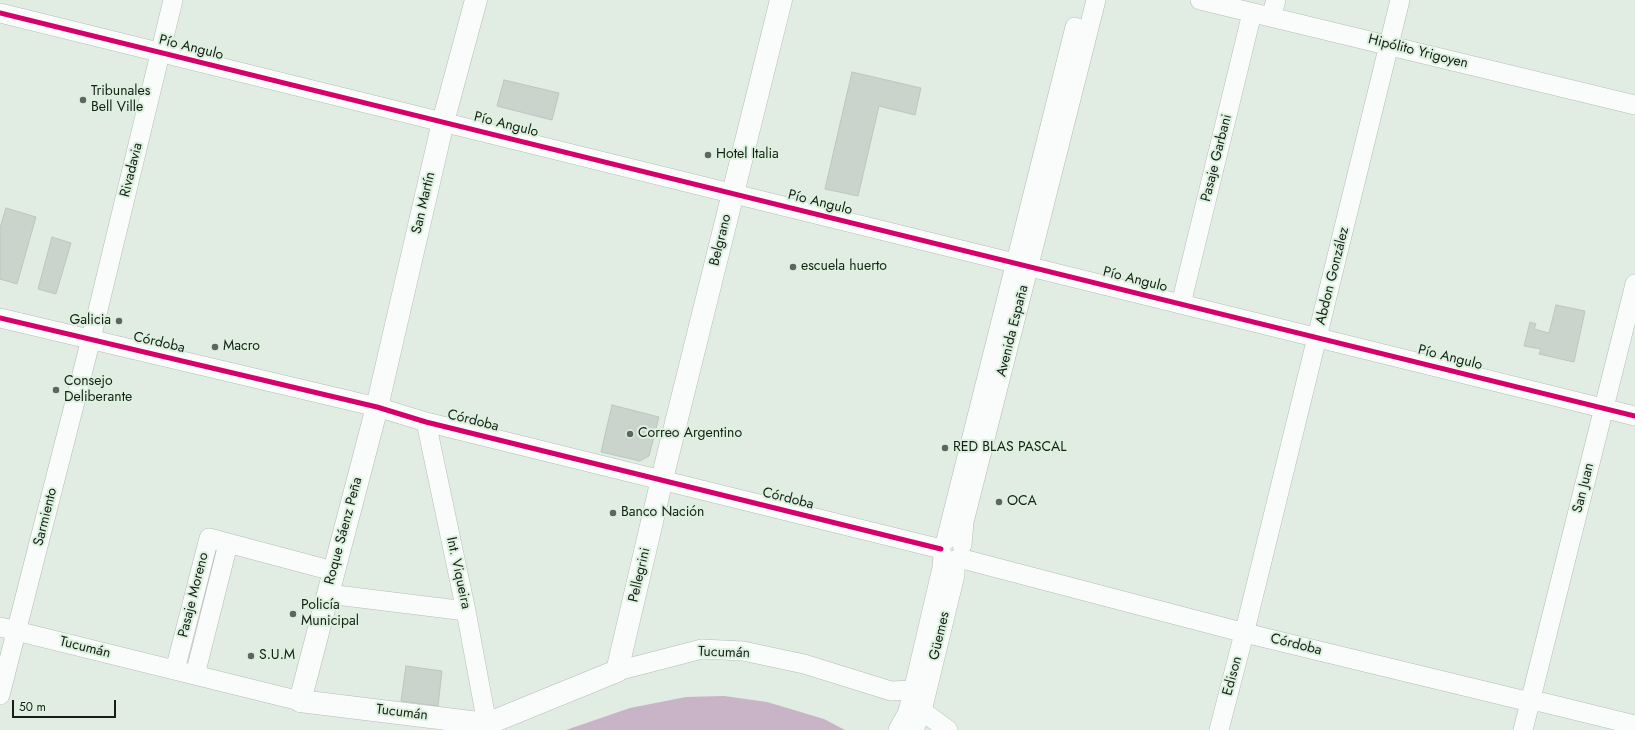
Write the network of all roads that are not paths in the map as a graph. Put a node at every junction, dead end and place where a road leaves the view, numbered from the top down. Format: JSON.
{"nodes":[{"id":1,"x":173,"y":0,"type":"edge"},
{"id":2,"x":781,"y":0,"type":"edge"},
{"id":3,"x":1082,"y":0,"type":"edge"},
{"id":4,"x":1096,"y":0,"type":"edge"},
{"id":5,"x":1200,"y":0,"type":"edge"},
{"id":6,"x":1400,"y":0,"type":"edge"},
{"id":7,"x":471,"y":3,"type":"edge"},
{"id":8,"x":1273,"y":9,"type":"edge"},
{"id":9,"x":0,"y":13,"type":"edge"},
{"id":10,"x":1252,"y":13,"type":"junction"},
{"id":11,"x":1390,"y":46,"type":"junction"},
{"id":12,"x":160,"y":53,"type":"junction"},
{"id":13,"x":1635,"y":105,"type":"edge"},
{"id":14,"x":442,"y":122,"type":"junction"},
{"id":15,"x":733,"y":194,"type":"junction"},
{"id":16,"x":1022,"y":265,"type":"junction"},
{"id":17,"x":1635,"y":284,"type":"edge"},
{"id":18,"x":1181,"y":304,"type":"junction"},
{"id":19,"x":0,"y":318,"type":"edge"},
{"id":20,"x":1318,"y":337,"type":"junction"},
{"id":21,"x":91,"y":339,"type":"junction"},
{"id":22,"x":377,"y":407,"type":"junction"},
{"id":23,"x":1605,"y":408,"type":"junction"},
{"id":24,"x":1635,"y":416,"type":"edge"},
{"id":25,"x":426,"y":422,"type":"junction"},
{"id":26,"x":662,"y":479,"type":"junction"},
{"id":27,"x":228,"y":544,"type":"junction"},
{"id":28,"x":953,"y":551,"type":"junction"},
{"id":29,"x":333,"y":571,"type":"junction"},
{"id":30,"x":328,"y":594,"type":"junction"},
{"id":31,"x":466,"y":611,"type":"junction"},
{"id":32,"x":1246,"y":627,"type":"junction"},
{"id":33,"x":8,"y":629,"type":"edge"},
{"id":34,"x":175,"y":670,"type":"junction"},
{"id":35,"x":617,"y":671,"type":"junction"},
{"id":36,"x":195,"y":675,"type":"junction"},
{"id":37,"x":0,"y":695,"type":"edge"},
{"id":38,"x":1531,"y":697,"type":"junction"},
{"id":39,"x":916,"y":700,"type":"junction"},
{"id":40,"x":300,"y":701,"type":"junction"},
{"id":41,"x":1635,"y":717,"type":"edge"},
{"id":42,"x":1635,"y":725,"type":"edge"},
{"id":43,"x":488,"y":727,"type":"edge"},
{"id":44,"x":898,"y":730,"type":"edge"},
{"id":45,"x":914,"y":730,"type":"edge"},
{"id":46,"x":948,"y":730,"type":"edge"},
{"id":47,"x":1219,"y":730,"type":"edge"},
{"id":48,"x":1523,"y":730,"type":"edge"}],
"edges":[{"from":1,"to":12,"type":"street","name":"Rivadavia"},
{"from":2,"to":15,"type":"main road","name":"Belgrano"},
{"from":3,"to":16,"type":"street","name":"Avenida España"},
{"from":4,"to":16,"type":"street","name":"Avenida España"},
{"from":5,"to":10,"type":"street","name":"Hipólito Yrigoyen"},
{"from":6,"to":11,"type":"street","name":"Abdon González"},
{"from":7,"to":14,"type":"main road","name":"San Martín"},
{"from":8,"to":10,"type":"street","name":"Hipólito Yrigoyen"},
{"from":8,"to":11,"type":"street","name":"Hipólito Yrigoyen"},
{"from":9,"to":12,"type":"street","name":"Pío Angulo"},
{"from":10,"to":18,"type":"street","name":"Pasaje Garbani"},
{"from":11,"to":13,"type":"street","name":"Hipólito Yrigoyen"},
{"from":11,"to":20,"type":"street","name":"Abdon González"},
{"from":12,"to":14,"type":"street","name":"Pío Angulo"},
{"from":12,"to":21,"type":"street","name":"Rivadavia"},
{"from":14,"to":15,"type":"street","name":"Pío Angulo"},
{"from":14,"to":22,"type":"main road","name":"San Martín"},
{"from":15,"to":16,"type":"street","name":"Pío Angulo"},
{"from":15,"to":26,"type":"main road","name":"Belgrano"},
{"from":16,"to":18,"type":"street","name":"Pío Angulo"},
{"from":16,"to":28,"type":"street","name":"Avenida España"},
{"from":17,"to":23,"type":"street","name":"San Juan"},
{"from":18,"to":20,"type":"street","name":"Pío Angulo"},
{"from":19,"to":21,"type":"street","name":"Córdoba"},
{"from":20,"to":23,"type":"street","name":"Pío Angulo"},
{"from":20,"to":32,"type":"street","name":"Abdon González"},
{"from":21,"to":22,"type":"street","name":"Córdoba"},
{"from":21,"to":33,"type":"street","name":"Sarmiento"},
{"from":22,"to":25,"type":"street","name":"Córdoba"},
{"from":22,"to":29,"type":"main road","name":"Roque Sáenz Peña"},
{"from":23,"to":24,"type":"street","name":"Pío Angulo"},
{"from":23,"to":38,"type":"street","name":"San Juan"},
{"from":25,"to":26,"type":"street","name":"Córdoba"},
{"from":25,"to":31,"type":"street","name":"Int. Viqueira"},
{"from":26,"to":28,"type":"street","name":"Córdoba"},
{"from":26,"to":35,"type":"main road","name":"Pellegrini"},
{"from":27,"to":29,"type":"street","name":"Pasaje Moreno"},
{"from":27,"to":34,"type":"street","name":"Pasaje Moreno"},
{"from":27,"to":36,"type":"street","name":"Pasaje Moreno"},
{"from":28,"to":32,"type":"street","name":"Córdoba"},
{"from":28,"to":39,"type":"street","name":"Güemes"},
{"from":29,"to":30,"type":"main road","name":"Roque Sáenz Peña"},
{"from":30,"to":31,"type":"street"},
{"from":30,"to":40,"type":"main road","name":"Roque Sáenz Peña"},
{"from":31,"to":43,"type":"street","name":"Int. Viqueira"},
{"from":32,"to":38,"type":"street","name":"Córdoba"},
{"from":32,"to":47,"type":"street","name":"Edison"},
{"from":33,"to":34,"type":"street","name":"Tucumán"},
{"from":33,"to":37,"type":"street","name":"Sarmiento"},
{"from":34,"to":36,"type":"street","name":"Tucumán"},
{"from":35,"to":39,"type":"street","name":"Tucumán"},
{"from":35,"to":43,"type":"main road","name":"Tucumán"},
{"from":36,"to":40,"type":"street","name":"Tucumán"},
{"from":38,"to":41,"type":"street","name":"Córdoba"},
{"from":38,"to":42,"type":"street","name":"Córdoba"},
{"from":38,"to":48,"type":"street","name":"San Juan"},
{"from":39,"to":44,"type":"street"},
{"from":39,"to":45,"type":"street"},
{"from":39,"to":46,"type":"street"},
{"from":40,"to":43,"type":"main road","name":"Tucumán"}]}
